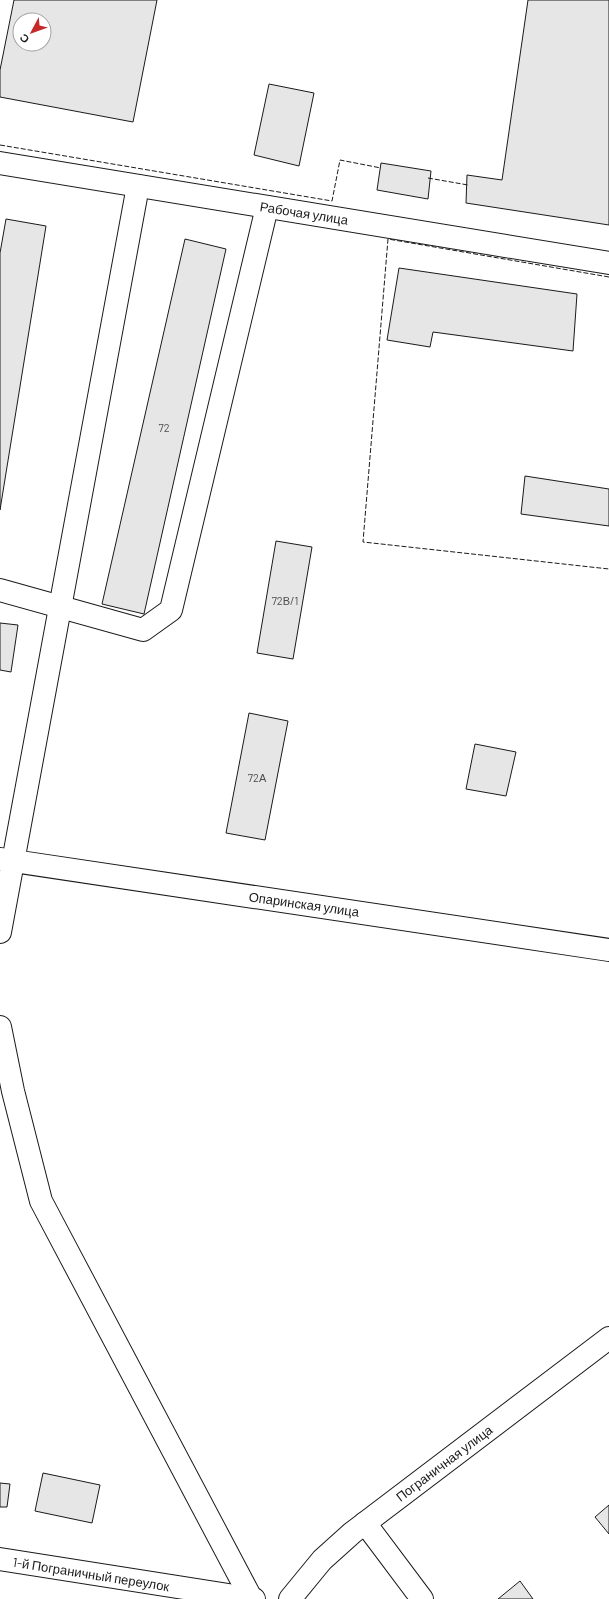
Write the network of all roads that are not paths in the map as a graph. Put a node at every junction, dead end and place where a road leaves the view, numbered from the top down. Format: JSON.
{"nodes":[{"id":1,"x":0,"y":163,"type":"edge"},
{"id":2,"x":138,"y":186,"type":"junction"},
{"id":3,"x":267,"y":207,"type":"junction"},
{"id":4,"x":609,"y":263,"type":"edge"},
{"id":5,"x":0,"y":590,"type":"edge"},
{"id":6,"x":60,"y":607,"type":"junction"},
{"id":7,"x":7,"y":860,"type":"edge"},
{"id":8,"x":0,"y":932,"type":"edge"},
{"id":9,"x":609,"y":950,"type":"edge"},
{"id":10,"x":0,"y":1028,"type":"edge"},
{"id":11,"x":609,"y":1338,"type":"edge"},
{"id":12,"x":365,"y":1523,"type":"junction"},
{"id":13,"x":0,"y":1559,"type":"edge"},
{"id":14,"x":252,"y":1599,"type":"edge"},
{"id":15,"x":290,"y":1599,"type":"edge"},
{"id":16,"x":422,"y":1599,"type":"edge"}],
"edges":[{"from":1,"to":2,"type":"street","name":"Рабочая улица"},
{"from":2,"to":3,"type":"street","name":"Рабочая улица"},
{"from":2,"to":6,"type":"street"},
{"from":3,"to":4,"type":"street","name":"Рабочая улица"},
{"from":3,"to":6,"type":"street"},
{"from":5,"to":6,"type":"street"},
{"from":6,"to":7,"type":"street"},
{"from":7,"to":8,"type":"street"},
{"from":7,"to":9,"type":"street","name":"Опаринская улица"},
{"from":10,"to":14,"type":"street"},
{"from":11,"to":12,"type":"street","name":"Пограничная улица"},
{"from":12,"to":15,"type":"street","name":"Пограничная улица"},
{"from":12,"to":16,"type":"street"},
{"from":13,"to":14,"type":"street","name":"1-й Пограничный переулок"}]}
